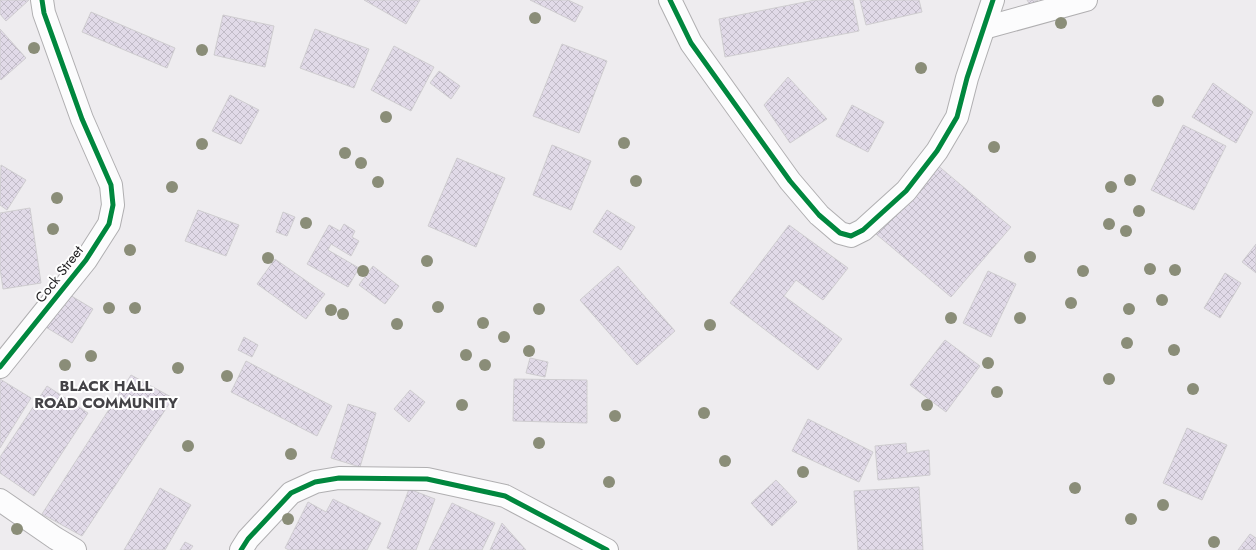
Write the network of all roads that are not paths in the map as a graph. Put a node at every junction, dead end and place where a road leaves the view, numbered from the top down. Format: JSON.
{"nodes":[{"id":1,"x":42,"y":0,"type":"edge"},
{"id":2,"x":670,"y":0,"type":"edge"},
{"id":3,"x":993,"y":0,"type":"edge"},
{"id":4,"x":1086,"y":0,"type":"edge"},
{"id":5,"x":984,"y":28,"type":"junction"},
{"id":6,"x":0,"y":368,"type":"edge"},
{"id":7,"x":0,"y":500,"type":"edge"},
{"id":8,"x":75,"y":550,"type":"edge"},
{"id":9,"x":241,"y":550,"type":"edge"},
{"id":10,"x":607,"y":550,"type":"edge"}],
"edges":[{"from":1,"to":6,"type":"street","name":"Cock Street"},
{"from":2,"to":5,"type":"street"},
{"from":3,"to":5,"type":"street"},
{"from":4,"to":5,"type":"street"},
{"from":7,"to":8,"type":"street"},
{"from":9,"to":10,"type":"street"}]}
